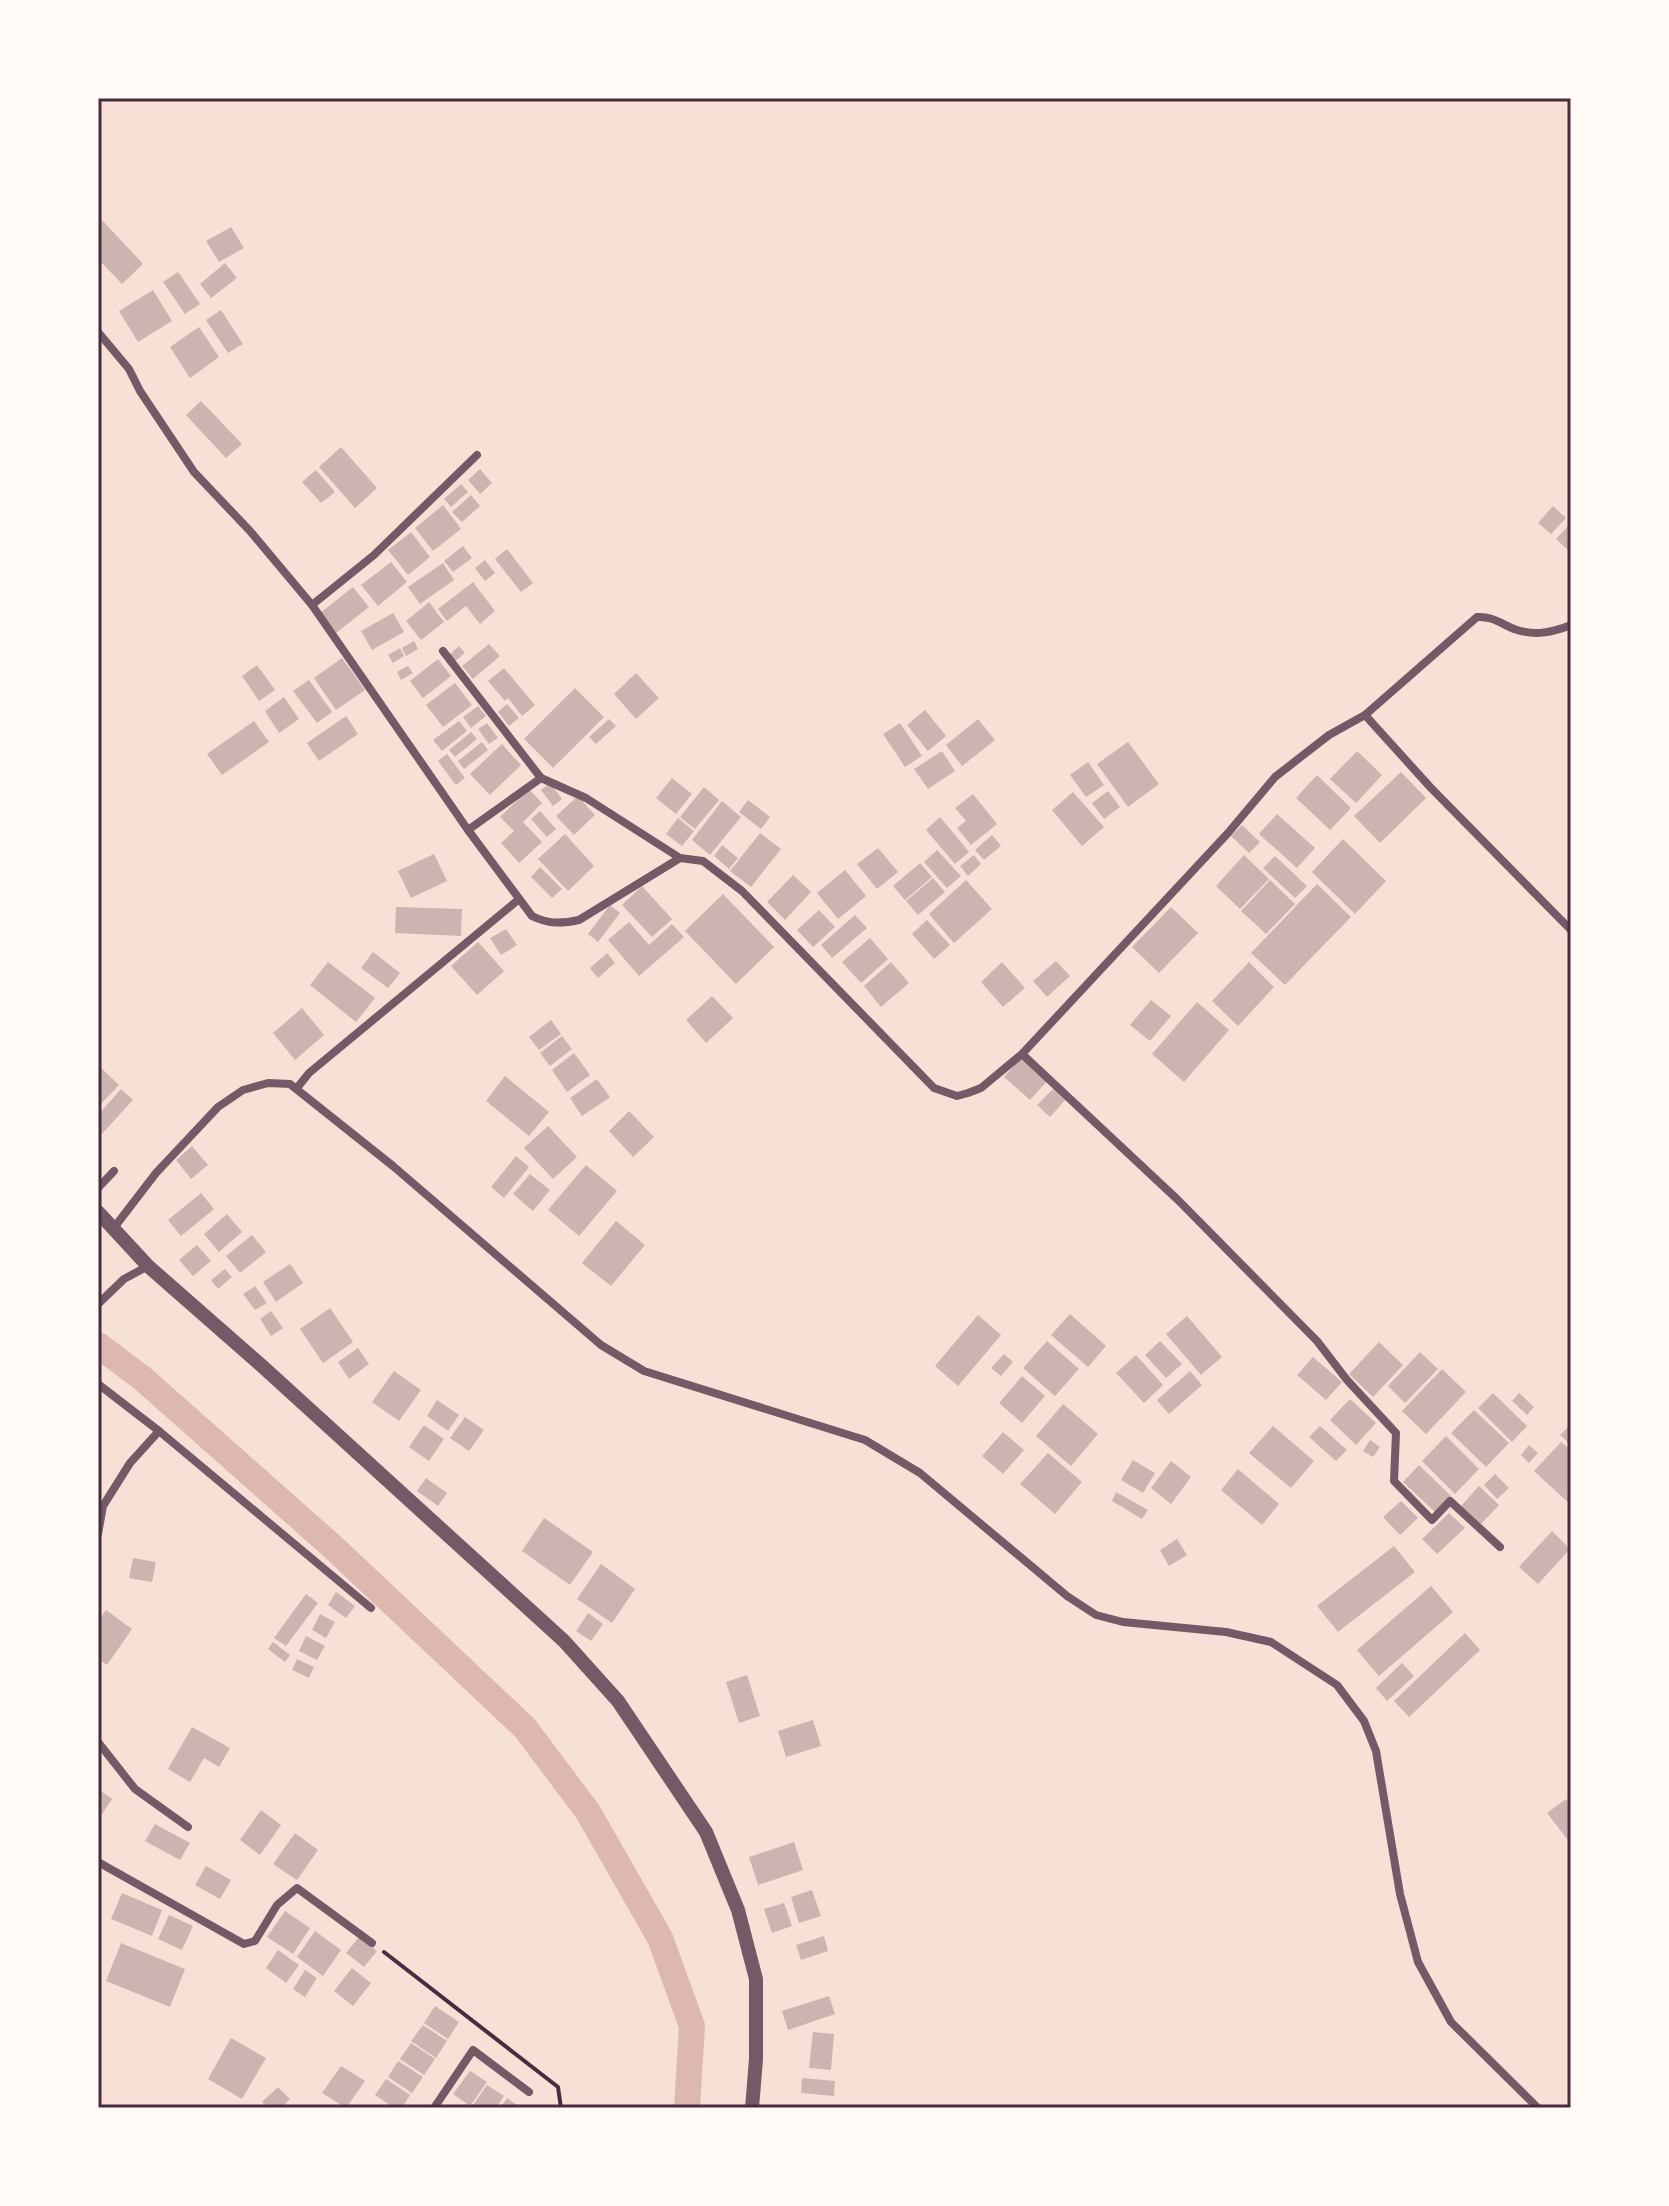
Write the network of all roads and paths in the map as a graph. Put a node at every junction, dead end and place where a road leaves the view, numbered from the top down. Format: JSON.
{"nodes":[{"id":1,"x":98,"y":332,"type":"edge"},
{"id":2,"x":477,"y":455,"type":"dead end"},
{"id":3,"x":312,"y":605,"type":"junction"},
{"id":4,"x":1571,"y":625,"type":"edge"},
{"id":5,"x":443,"y":651,"type":"dead end"},
{"id":6,"x":1365,"y":715,"type":"junction"},
{"id":7,"x":541,"y":778,"type":"junction"},
{"id":8,"x":468,"y":830,"type":"junction"},
{"id":9,"x":680,"y":858,"type":"junction"},
{"id":10,"x":518,"y":900,"type":"junction"},
{"id":11,"x":1571,"y":930,"type":"edge"},
{"id":12,"x":1022,"y":1054,"type":"junction"},
{"id":13,"x":297,"y":1088,"type":"junction"},
{"id":14,"x":114,"y":1171,"type":"dead end"},
{"id":15,"x":98,"y":1188,"type":"edge"},
{"id":16,"x":98,"y":1212,"type":"edge"},
{"id":17,"x":113,"y":1229,"type":"junction"},
{"id":18,"x":148,"y":1266,"type":"junction"},
{"id":19,"x":98,"y":1304,"type":"edge"},
{"id":20,"x":98,"y":1384,"type":"edge"},
{"id":21,"x":159,"y":1431,"type":"junction"},
{"id":22,"x":98,"y":1534,"type":"edge"},
{"id":23,"x":1500,"y":1547,"type":"dead end"},
{"id":24,"x":371,"y":1608,"type":"dead end"},
{"id":25,"x":98,"y":1742,"type":"edge"},
{"id":26,"x":188,"y":1827,"type":"dead end"},
{"id":27,"x":98,"y":1862,"type":"edge"},
{"id":28,"x":372,"y":1943,"type":"joint"},
{"id":29,"x":529,"y":2092,"type":"dead end"},
{"id":30,"x":434,"y":2108,"type":"edge"},
{"id":31,"x":561,"y":2108,"type":"edge"},
{"id":32,"x":752,"y":2108,"type":"edge"},
{"id":33,"x":1538,"y":2108,"type":"edge"}],
"edges":[{"from":1,"to":3,"type":"street"},
{"from":2,"to":3,"type":"street"},
{"from":3,"to":8,"type":"street"},
{"from":4,"to":6,"type":"street"},
{"from":5,"to":7,"type":"street"},
{"from":6,"to":11,"type":"street"},
{"from":6,"to":12,"type":"street"},
{"from":7,"to":8,"type":"street"},
{"from":7,"to":9,"type":"street"},
{"from":8,"to":10,"type":"street"},
{"from":9,"to":10,"type":"street"},
{"from":9,"to":12,"type":"street"},
{"from":10,"to":13,"type":"street"},
{"from":12,"to":23,"type":"street"},
{"from":13,"to":17,"type":"street"},
{"from":13,"to":33,"type":"street"},
{"from":14,"to":15,"type":"street"},
{"from":16,"to":17,"type":"street"},
{"from":17,"to":18,"type":"street"},
{"from":18,"to":19,"type":"street"},
{"from":18,"to":32,"type":"street"},
{"from":20,"to":21,"type":"street"},
{"from":21,"to":22,"type":"street"},
{"from":21,"to":24,"type":"street"},
{"from":25,"to":26,"type":"street"},
{"from":27,"to":28,"type":"street"},
{"from":28,"to":31,"type":"path"},
{"from":29,"to":30,"type":"street"}]}
